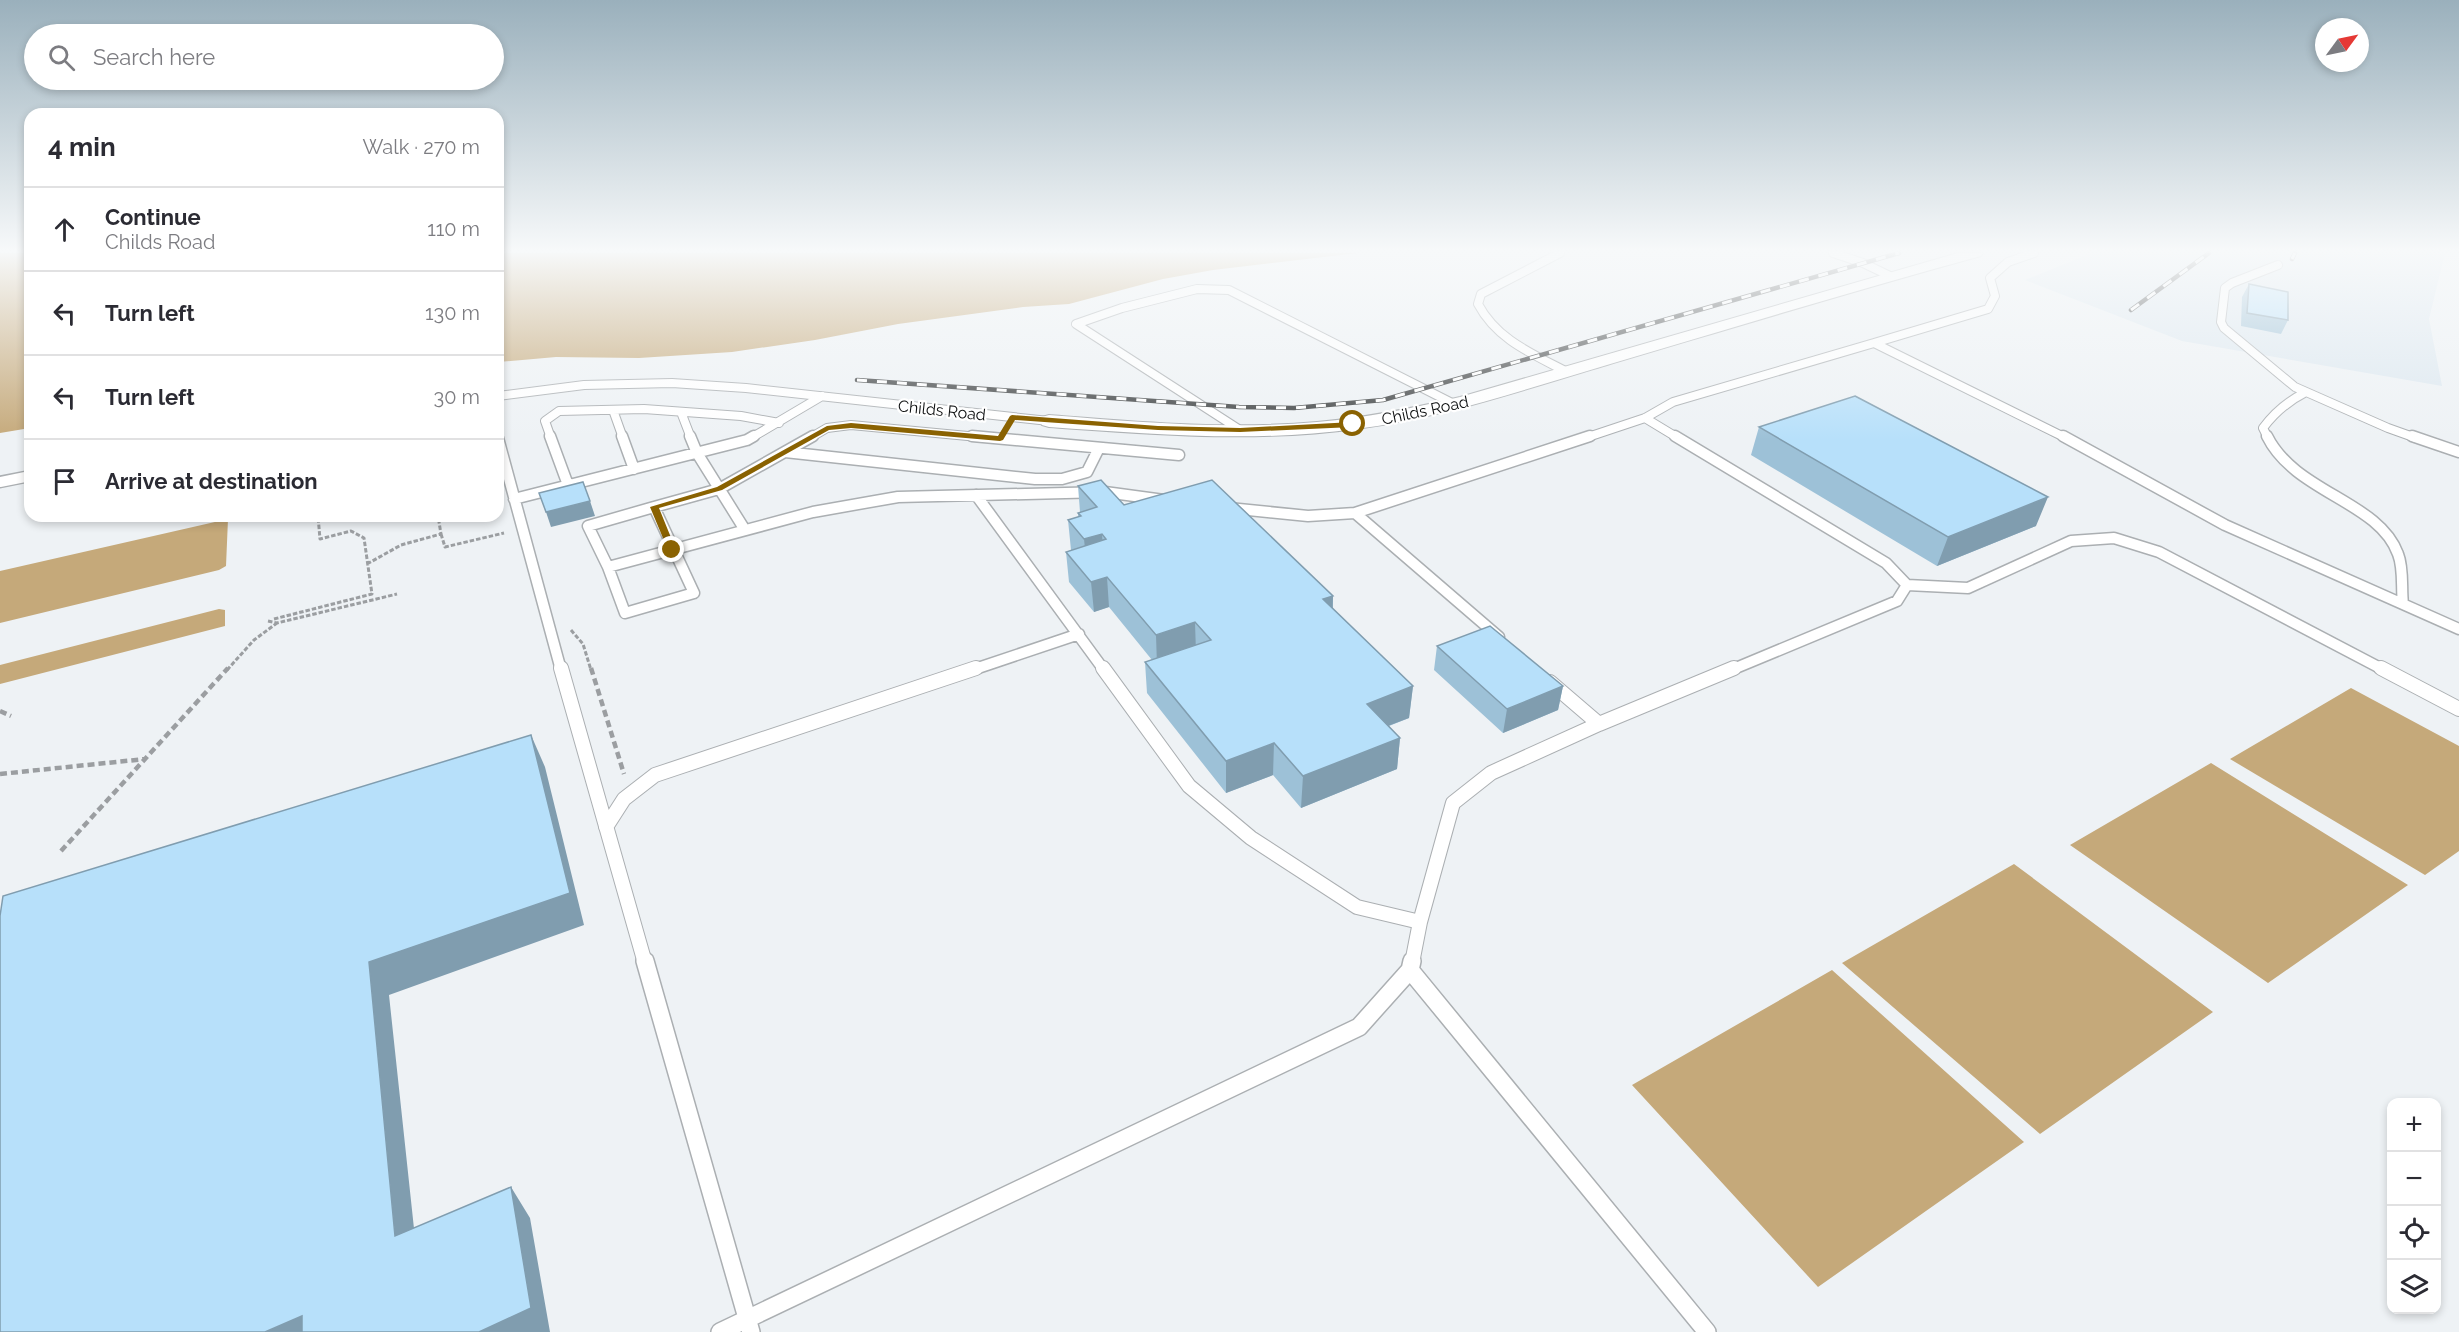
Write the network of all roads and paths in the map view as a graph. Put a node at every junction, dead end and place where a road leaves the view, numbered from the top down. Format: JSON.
{"nodes":[{"id":1,"x":1101,"y":315,"type":"edge"},
{"id":2,"x":1280,"y":315,"type":"edge"},
{"id":3,"x":1483,"y":315,"type":"edge"},
{"id":4,"x":1758,"y":315,"type":"edge"},
{"id":5,"x":1967,"y":315,"type":"edge"},
{"id":6,"x":2223,"y":315,"type":"edge"},
{"id":7,"x":1874,"y":343,"type":"junction"},
{"id":8,"x":1567,"y":372,"type":"junction"},
{"id":9,"x":2306,"y":392,"type":"junction"},
{"id":10,"x":504,"y":395,"type":"edge"},
{"id":11,"x":822,"y":396,"type":"junction"},
{"id":12,"x":1454,"y":404,"type":"junction"},
{"id":13,"x":614,"y":410,"type":"junction"},
{"id":14,"x":681,"y":412,"type":"junction"},
{"id":15,"x":1645,"y":418,"type":"junction"},
{"id":16,"x":1049,"y":422,"type":"joint"},
{"id":17,"x":779,"y":423,"type":"junction"},
{"id":18,"x":1006,"y":428,"type":"junction"},
{"id":19,"x":1240,"y":430,"type":"junction"},
{"id":20,"x":1099,"y":448,"type":"junction"},
{"id":21,"x":784,"y":452,"type":"junction"},
{"id":22,"x":2459,"y":452,"type":"edge"},
{"id":23,"x":698,"y":453,"type":"junction"},
{"id":24,"x":1179,"y":455,"type":"dead end"},
{"id":25,"x":504,"y":461,"type":"edge"},
{"id":26,"x":634,"y":469,"type":"junction"},
{"id":27,"x":24,"y":477,"type":"edge"},
{"id":28,"x":0,"y":482,"type":"edge"},
{"id":29,"x":568,"y":485,"type":"junction"},
{"id":30,"x":719,"y":489,"type":"junction"},
{"id":31,"x":976,"y":495,"type":"junction"},
{"id":32,"x":514,"y":499,"type":"junction"},
{"id":33,"x":1180,"y":502,"type":"edge"},
{"id":34,"x":1214,"y":506,"type":"edge"},
{"id":35,"x":654,"y":507,"type":"junction"},
{"id":36,"x":1355,"y":513,"type":"junction"},
{"id":37,"x":319,"y":522,"type":"edge"},
{"id":38,"x":439,"y":522,"type":"edge"},
{"id":39,"x":745,"y":530,"type":"junction"},
{"id":40,"x":672,"y":550,"type":"junction"},
{"id":41,"x":367,"y":564,"type":"junction"},
{"id":42,"x":608,"y":567,"type":"junction"},
{"id":43,"x":1907,"y":585,"type":"junction"},
{"id":44,"x":397,"y":594,"type":"dead end"},
{"id":45,"x":2403,"y":604,"type":"junction"},
{"id":46,"x":268,"y":621,"type":"dead end"},
{"id":47,"x":276,"y":621,"type":"junction"},
{"id":48,"x":2459,"y":629,"type":"edge"},
{"id":49,"x":1079,"y":634,"type":"junction"},
{"id":50,"x":1509,"y":646,"type":"edge"},
{"id":51,"x":1545,"y":677,"type":"edge"},
{"id":52,"x":2459,"y":710,"type":"edge"},
{"id":53,"x":0,"y":711,"type":"edge"},
{"id":54,"x":11,"y":716,"type":"dead end"},
{"id":55,"x":1599,"y":724,"type":"junction"},
{"id":56,"x":146,"y":759,"type":"junction"},
{"id":57,"x":0,"y":774,"type":"edge"},
{"id":58,"x":606,"y":827,"type":"junction"},
{"id":59,"x":61,"y":851,"type":"dead end"},
{"id":60,"x":1420,"y":922,"type":"junction"},
{"id":61,"x":1410,"y":970,"type":"junction"},
{"id":62,"x":750,"y":1325,"type":"edge"},
{"id":63,"x":720,"y":1332,"type":"edge"},
{"id":64,"x":1707,"y":1332,"type":"edge"}],
"edges":[{"from":1,"to":19,"type":"lane"},
{"from":2,"to":12,"type":"lane"},
{"from":3,"to":8,"type":"lane"},
{"from":4,"to":8,"type":"street","name":"Childs Road"},
{"from":5,"to":7,"type":"lane"},
{"from":6,"to":9,"type":"lane"},
{"from":7,"to":15,"type":"lane"},
{"from":7,"to":45,"type":"lane"},
{"from":8,"to":12,"type":"street","name":"Childs Road"},
{"from":9,"to":22,"type":"lane"},
{"from":9,"to":45,"type":"lane"},
{"from":10,"to":11,"type":"lane","name":"Childs Road"},
{"from":11,"to":17,"type":"lane"},
{"from":11,"to":18,"type":"lane","name":"Childs Road"},
{"from":12,"to":19,"type":"street","name":"Childs Road"},
{"from":13,"to":14,"type":"lane"},
{"from":13,"to":26,"type":"lane"},
{"from":13,"to":29,"type":"lane"},
{"from":14,"to":17,"type":"lane"},
{"from":14,"to":23,"type":"lane"},
{"from":15,"to":36,"type":"lane"},
{"from":15,"to":43,"type":"lane"},
{"from":16,"to":18,"type":"lane","name":"Childs Road"},
{"from":16,"to":19,"type":"street","name":"Childs Road"},
{"from":17,"to":23,"type":"lane"},
{"from":18,"to":20,"type":"lane"},
{"from":18,"to":21,"type":"lane"},
{"from":20,"to":21,"type":"lane"},
{"from":20,"to":24,"type":"lane"},
{"from":21,"to":30,"type":"lane"},
{"from":23,"to":26,"type":"lane"},
{"from":23,"to":30,"type":"lane"},
{"from":25,"to":32,"type":"lane"},
{"from":26,"to":29,"type":"lane"},
{"from":27,"to":28,"type":"lane"},
{"from":29,"to":32,"type":"lane"},
{"from":30,"to":35,"type":"lane"},
{"from":30,"to":39,"type":"lane"},
{"from":31,"to":33,"type":"lane"},
{"from":31,"to":39,"type":"lane"},
{"from":31,"to":49,"type":"lane"},
{"from":32,"to":58,"type":"lane"},
{"from":34,"to":36,"type":"lane"},
{"from":35,"to":40,"type":"lane"},
{"from":35,"to":42,"type":"lane"},
{"from":36,"to":50,"type":"lane"},
{"from":37,"to":41,"type":"path"},
{"from":38,"to":41,"type":"path"},
{"from":39,"to":40,"type":"lane"},
{"from":40,"to":42,"type":"lane"},
{"from":40,"to":42,"type":"lane"},
{"from":41,"to":47,"type":"path"},
{"from":43,"to":52,"type":"lane"},
{"from":43,"to":55,"type":"lane"},
{"from":44,"to":47,"type":"path"},
{"from":45,"to":48,"type":"lane"},
{"from":46,"to":47,"type":"path"},
{"from":47,"to":56,"type":"path"},
{"from":49,"to":58,"type":"lane"},
{"from":49,"to":60,"type":"lane"},
{"from":51,"to":55,"type":"lane"},
{"from":53,"to":54,"type":"path"},
{"from":55,"to":60,"type":"lane"},
{"from":56,"to":57,"type":"path"},
{"from":56,"to":59,"type":"path"},
{"from":58,"to":62,"type":"lane"},
{"from":60,"to":61,"type":"lane"},
{"from":61,"to":62,"type":"lane"},
{"from":61,"to":64,"type":"lane"},
{"from":62,"to":63,"type":"lane"}]}
